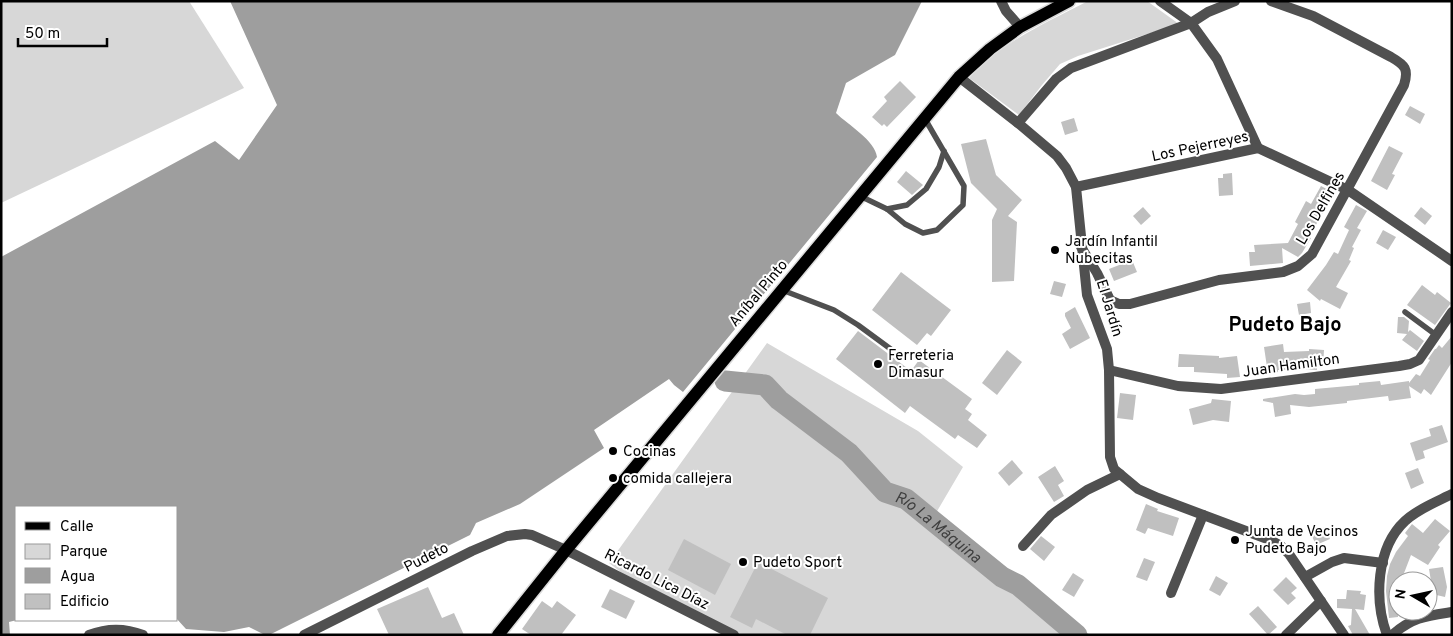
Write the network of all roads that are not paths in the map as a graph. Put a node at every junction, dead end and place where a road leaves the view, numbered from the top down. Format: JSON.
{"nodes":[{"id":1,"x":1001,"y":1,"type":"edge"},
{"id":2,"x":1069,"y":1,"type":"edge"},
{"id":3,"x":1160,"y":1,"type":"edge"},
{"id":4,"x":1235,"y":1,"type":"edge"},
{"id":5,"x":1271,"y":1,"type":"edge"},
{"id":6,"x":1191,"y":23,"type":"junction"},
{"id":7,"x":1020,"y":27,"type":"junction"},
{"id":8,"x":959,"y":77,"type":"junction"},
{"id":9,"x":925,"y":118,"type":"junction"},
{"id":10,"x":1018,"y":123,"type":"junction"},
{"id":11,"x":1258,"y":148,"type":"junction"},
{"id":12,"x":944,"y":151,"type":"junction"},
{"id":13,"x":1076,"y":188,"type":"junction"},
{"id":14,"x":1348,"y":190,"type":"junction"},
{"id":15,"x":860,"y":196,"type":"junction"},
{"id":16,"x":887,"y":209,"type":"junction"},
{"id":17,"x":1081,"y":246,"type":"junction"},
{"id":18,"x":1452,"y":261,"type":"edge"},
{"id":19,"x":782,"y":290,"type":"junction"},
{"id":20,"x":1405,"y":312,"type":"dead end"},
{"id":21,"x":1452,"y":312,"type":"edge"},
{"id":22,"x":1436,"y":335,"type":"junction"},
{"id":23,"x":892,"y":350,"type":"dead end"},
{"id":24,"x":1110,"y":370,"type":"junction"},
{"id":25,"x":1120,"y":474,"type":"junction"},
{"id":26,"x":1452,"y":494,"type":"edge"},
{"id":27,"x":1203,"y":515,"type":"junction"},
{"id":28,"x":1023,"y":546,"type":"dead end"},
{"id":29,"x":566,"y":550,"type":"junction"},
{"id":30,"x":1383,"y":563,"type":"junction"},
{"id":31,"x":1305,"y":578,"type":"junction"},
{"id":32,"x":1171,"y":593,"type":"dead end"},
{"id":33,"x":1321,"y":602,"type":"junction"},
{"id":34,"x":1452,"y":612,"type":"edge"},
{"id":35,"x":89,"y":635,"type":"edge"},
{"id":36,"x":143,"y":635,"type":"edge"},
{"id":37,"x":304,"y":635,"type":"edge"},
{"id":38,"x":498,"y":635,"type":"edge"},
{"id":39,"x":734,"y":635,"type":"edge"},
{"id":40,"x":1286,"y":635,"type":"edge"},
{"id":41,"x":1344,"y":635,"type":"edge"},
{"id":42,"x":1387,"y":635,"type":"edge"},
{"id":43,"x":1392,"y":635,"type":"edge"}],
"edges":[{"from":1,"to":7,"type":"street"},
{"from":2,"to":7,"type":"main road","name":"Aníbal Pinto"},
{"from":3,"to":6,"type":"street"},
{"from":4,"to":6,"type":"street"},
{"from":5,"to":14,"type":"street","name":"Los Delfines"},
{"from":6,"to":10,"type":"street"},
{"from":6,"to":11,"type":"street"},
{"from":7,"to":8,"type":"main road","name":"Aníbal Pinto"},
{"from":8,"to":9,"type":"main road","name":"Aníbal Pinto"},
{"from":8,"to":10,"type":"street","name":"El Jardín"},
{"from":9,"to":12,"type":"lane"},
{"from":9,"to":15,"type":"main road","name":"Aníbal Pinto"},
{"from":10,"to":13,"type":"street","name":"El Jardín"},
{"from":11,"to":13,"type":"street","name":"Los Pejerreyes"},
{"from":11,"to":14,"type":"street","name":"Los Pejerreyes"},
{"from":12,"to":16,"type":"lane"},
{"from":12,"to":16,"type":"lane"},
{"from":13,"to":17,"type":"street","name":"El Jardín"},
{"from":14,"to":17,"type":"street","name":"Los Delfines"},
{"from":14,"to":18,"type":"street","name":"Los Pejerreyes"},
{"from":15,"to":16,"type":"lane"},
{"from":15,"to":19,"type":"main road","name":"Aníbal Pinto"},
{"from":17,"to":24,"type":"street","name":"El Jardín"},
{"from":19,"to":23,"type":"lane"},
{"from":19,"to":29,"type":"main road","name":"Aníbal Pinto"},
{"from":20,"to":22,"type":"lane"},
{"from":21,"to":22,"type":"street","name":"Juan Hamilton"},
{"from":22,"to":24,"type":"street","name":"Juan Hamilton"},
{"from":24,"to":25,"type":"street","name":"El Jardín"},
{"from":25,"to":27,"type":"street","name":"El Jardín"},
{"from":25,"to":28,"type":"street"},
{"from":26,"to":30,"type":"street"},
{"from":27,"to":31,"type":"street","name":"El Jardín"},
{"from":27,"to":32,"type":"street"},
{"from":29,"to":37,"type":"street","name":"Pudeto"},
{"from":29,"to":38,"type":"main road","name":"Aníbal Pinto"},
{"from":29,"to":39,"type":"street","name":"Ricardo Lica Díaz"},
{"from":30,"to":31,"type":"street"},
{"from":30,"to":42,"type":"street"},
{"from":31,"to":33,"type":"street","name":"El Jardín"},
{"from":33,"to":40,"type":"street"},
{"from":33,"to":41,"type":"street","name":"El Jardín"},
{"from":34,"to":43,"type":"street"},
{"from":35,"to":36,"type":"street"}]}
